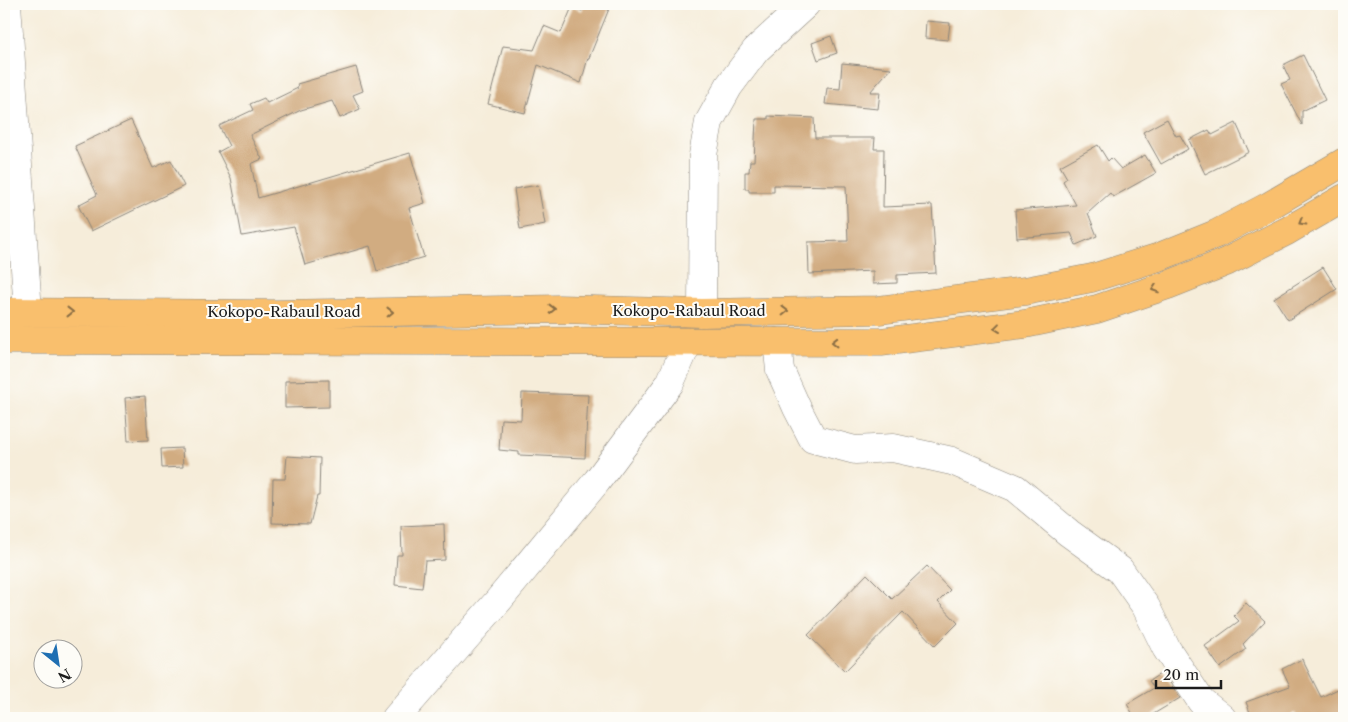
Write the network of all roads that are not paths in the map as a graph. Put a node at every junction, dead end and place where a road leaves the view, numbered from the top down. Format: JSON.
{"nodes":[{"id":1,"x":7,"y":4,"type":"edge"},
{"id":2,"x":806,"y":4,"type":"edge"},
{"id":3,"x":1344,"y":162,"type":"edge"},
{"id":4,"x":1344,"y":198,"type":"edge"},
{"id":5,"x":16,"y":312,"type":"edge"},
{"id":6,"x":702,"y":312,"type":"junction"},
{"id":7,"x":4,"y":340,"type":"edge"},
{"id":8,"x":688,"y":342,"type":"junction"},
{"id":9,"x":777,"y":342,"type":"junction"},
{"id":10,"x":396,"y":718,"type":"edge"},
{"id":11,"x":1222,"y":718,"type":"edge"}],
"edges":[{"from":1,"to":5,"type":"street"},
{"from":2,"to":6,"type":"street"},
{"from":6,"to":3,"type":"main road","name":"Kokopo-Rabaul Road","one_way":true},
{"from":4,"to":9,"type":"main road","name":"Kokopo-Rabaul Road","one_way":true},
{"from":5,"to":6,"type":"main road","name":"Kokopo-Rabaul Road","one_way":true},
{"from":7,"to":8,"type":"main road","name":"Kokopo-Rabaul Road"},
{"from":8,"to":9,"type":"main road","name":"Kokopo-Rabaul Road"},
{"from":8,"to":10,"type":"street"},
{"from":9,"to":11,"type":"street"}]}
